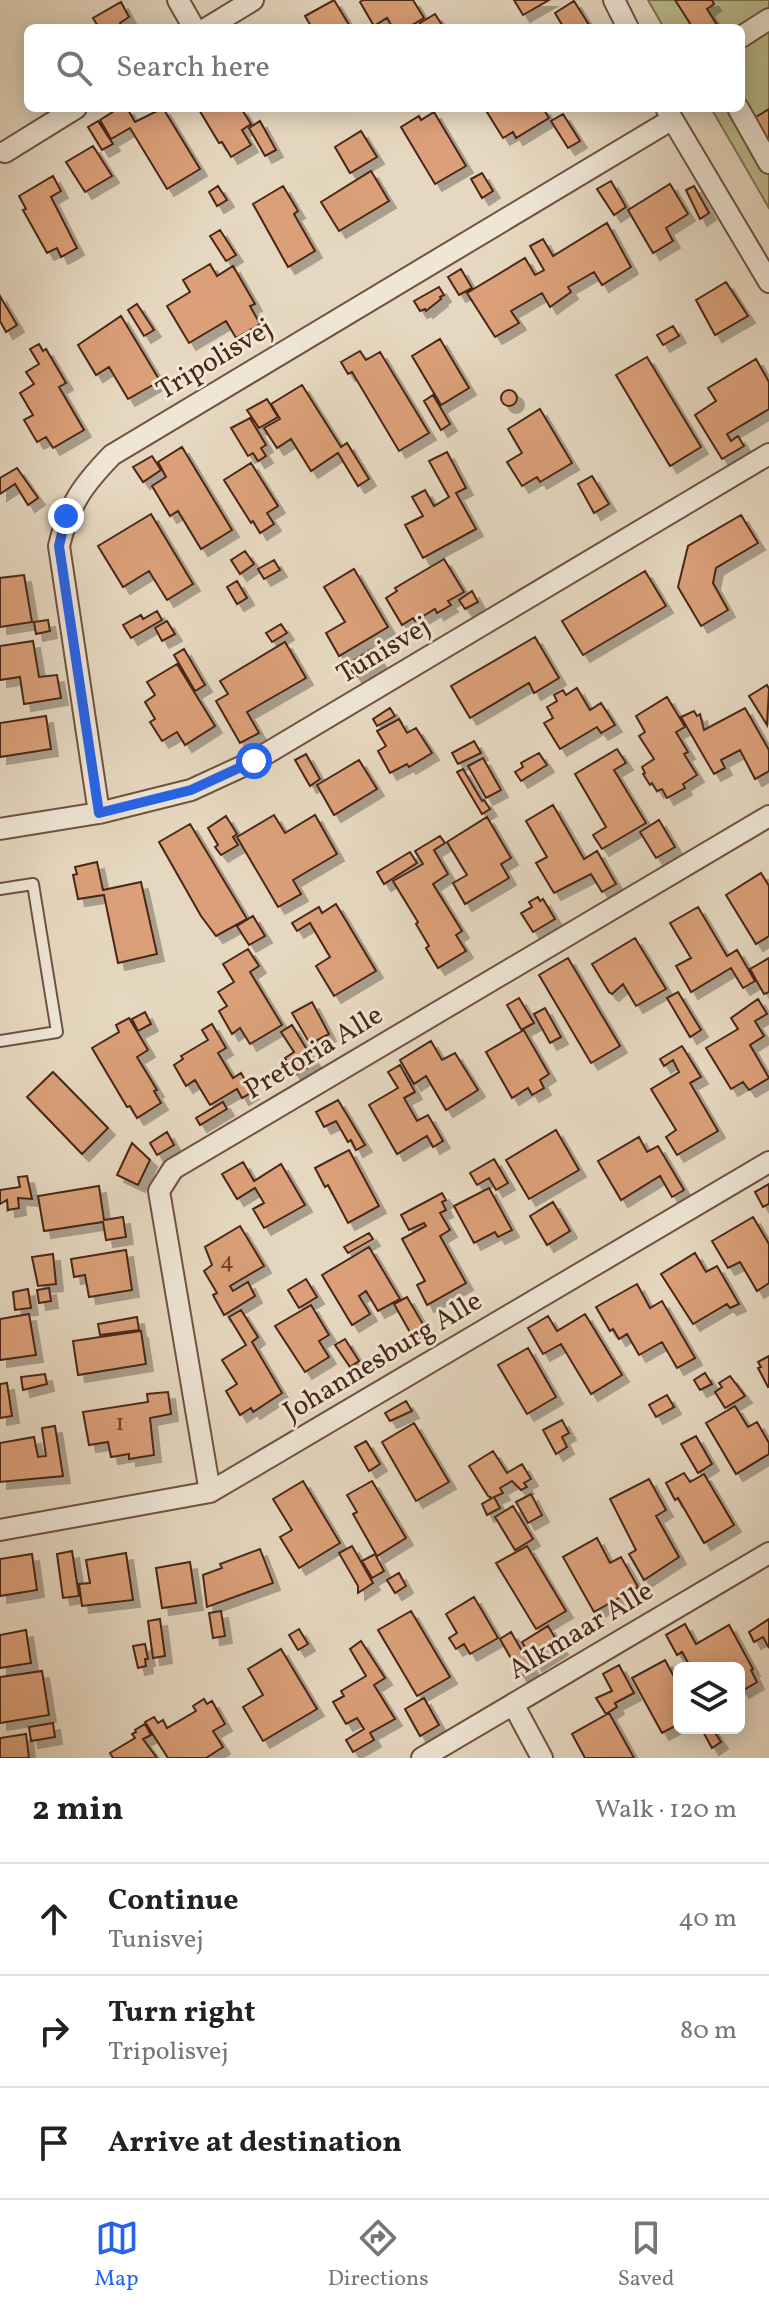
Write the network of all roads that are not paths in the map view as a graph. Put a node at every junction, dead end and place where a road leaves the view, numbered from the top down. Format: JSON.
{"nodes":[{"id":1,"x":178,"y":0,"type":"edge"},
{"id":2,"x":253,"y":0,"type":"edge"},
{"id":3,"x":614,"y":0,"type":"edge"},
{"id":4,"x":769,"y":19,"type":"edge"},
{"id":5,"x":192,"y":24,"type":"edge"},
{"id":6,"x":214,"y":24,"type":"edge"},
{"id":7,"x":626,"y":24,"type":"edge"},
{"id":8,"x":745,"y":34,"type":"edge"},
{"id":9,"x":70,"y":112,"type":"edge"},
{"id":10,"x":740,"y":112,"type":"edge"},
{"id":11,"x":669,"y":114,"type":"edge"},
{"id":12,"x":5,"y":152,"type":"dead end"},
{"id":13,"x":769,"y":163,"type":"edge"},
{"id":14,"x":769,"y":282,"type":"edge"},
{"id":15,"x":769,"y":454,"type":"edge"},
{"id":16,"x":99,"y":813,"type":"junction"},
{"id":17,"x":769,"y":816,"type":"edge"},
{"id":18,"x":0,"y":829,"type":"edge"},
{"id":19,"x":0,"y":889,"type":"edge"},
{"id":20,"x":0,"y":1041,"type":"edge"},
{"id":21,"x":769,"y":1162,"type":"edge"},
{"id":22,"x":210,"y":1492,"type":"junction"},
{"id":23,"x":0,"y":1530,"type":"edge"},
{"id":24,"x":769,"y":1553,"type":"edge"},
{"id":25,"x":513,"y":1704,"type":"junction"},
{"id":26,"x":422,"y":1758,"type":"edge"},
{"id":27,"x":542,"y":1758,"type":"edge"}],
"edges":[{"from":1,"to":5,"type":"street"},
{"from":2,"to":6,"type":"street"},
{"from":3,"to":7,"type":"street"},
{"from":4,"to":8,"type":"street"},
{"from":9,"to":12,"type":"street"},
{"from":10,"to":13,"type":"street"},
{"from":11,"to":14,"type":"street"},
{"from":11,"to":16,"type":"street","name":"Tripolisvej"},
{"from":15,"to":16,"type":"street","name":"Tunisvej"},
{"from":16,"to":18,"type":"street","name":"Tunisvej"},
{"from":17,"to":22,"type":"street","name":"Pretoria Alle"},
{"from":19,"to":20,"type":"lane"},
{"from":21,"to":22,"type":"street","name":"Johannesburg Alle"},
{"from":22,"to":23,"type":"street","name":"Johannesburg Alle"},
{"from":24,"to":25,"type":"street","name":"Alkmaar Alle"},
{"from":25,"to":26,"type":"street","name":"Alkmaar Alle"},
{"from":25,"to":27,"type":"street"}]}
